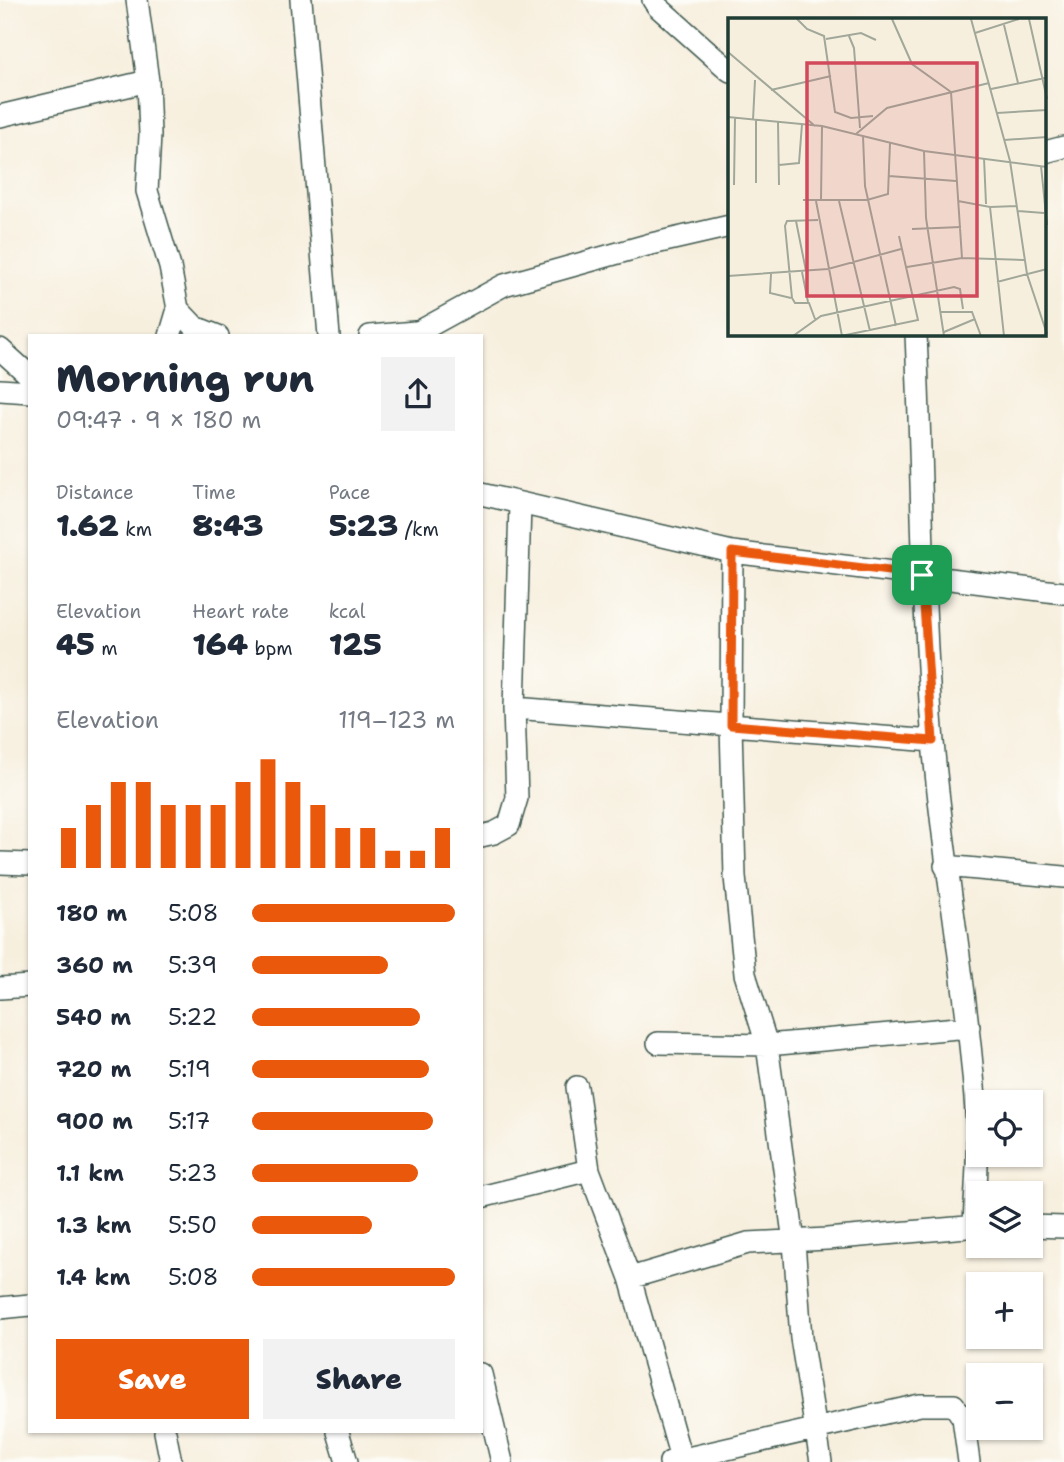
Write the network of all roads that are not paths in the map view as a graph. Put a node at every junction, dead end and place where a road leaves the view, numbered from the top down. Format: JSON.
{"nodes":[{"id":1,"x":137,"y":0,"type":"edge"},
{"id":2,"x":301,"y":0,"type":"edge"},
{"id":3,"x":653,"y":0,"type":"edge"},
{"id":4,"x":728,"y":69,"type":"edge"},
{"id":5,"x":148,"y":81,"type":"junction"},
{"id":6,"x":0,"y":116,"type":"edge"},
{"id":7,"x":1064,"y":147,"type":"edge"},
{"id":8,"x":1046,"y":152,"type":"edge"},
{"id":9,"x":728,"y":226,"type":"edge"},
{"id":10,"x":178,"y":309,"type":"junction"},
{"id":11,"x":171,"y":334,"type":"edge"},
{"id":12,"x":213,"y":334,"type":"edge"},
{"id":13,"x":329,"y":334,"type":"edge"},
{"id":14,"x":413,"y":334,"type":"edge"},
{"id":15,"x":916,"y":336,"type":"edge"},
{"id":16,"x":0,"y":349,"type":"edge"},
{"id":17,"x":28,"y":374,"type":"edge"},
{"id":18,"x":0,"y":390,"type":"edge"},
{"id":19,"x":28,"y":392,"type":"edge"},
{"id":20,"x":483,"y":495,"type":"edge"},
{"id":21,"x":520,"y":505,"type":"junction"},
{"id":22,"x":732,"y":552,"type":"junction"},
{"id":23,"x":922,"y":575,"type":"junction"},
{"id":24,"x":1064,"y":593,"type":"edge"},
{"id":25,"x":514,"y":708,"type":"junction"},
{"id":26,"x":731,"y":725,"type":"junction"},
{"id":27,"x":933,"y":741,"type":"junction"},
{"id":28,"x":483,"y":835,"type":"edge"},
{"id":29,"x":0,"y":863,"type":"edge"},
{"id":30,"x":28,"y":863,"type":"edge"},
{"id":31,"x":945,"y":866,"type":"junction"},
{"id":32,"x":1064,"y":877,"type":"edge"},
{"id":33,"x":28,"y":986,"type":"edge"},
{"id":34,"x":0,"y":988,"type":"edge"},
{"id":35,"x":969,"y":1027,"type":"junction"},
{"id":36,"x":658,"y":1043,"type":"dead end"},
{"id":37,"x":767,"y":1045,"type":"junction"},
{"id":38,"x":577,"y":1087,"type":"dead end"},
{"id":39,"x":589,"y":1170,"type":"junction"},
{"id":40,"x":976,"y":1181,"type":"edge"},
{"id":41,"x":483,"y":1196,"type":"edge"},
{"id":42,"x":966,"y":1227,"type":"edge"},
{"id":43,"x":1043,"y":1227,"type":"edge"},
{"id":44,"x":1064,"y":1227,"type":"edge"},
{"id":45,"x":794,"y":1242,"type":"junction"},
{"id":46,"x":630,"y":1278,"type":"junction"},
{"id":47,"x":28,"y":1305,"type":"edge"},
{"id":48,"x":0,"y":1308,"type":"edge"},
{"id":49,"x":483,"y":1382,"type":"edge"},
{"id":50,"x":814,"y":1430,"type":"junction"},
{"id":51,"x":165,"y":1433,"type":"edge"},
{"id":52,"x":338,"y":1433,"type":"edge"},
{"id":53,"x":677,"y":1461,"type":"edge"},
{"id":54,"x":172,"y":1462,"type":"edge"},
{"id":55,"x":346,"y":1462,"type":"edge"},
{"id":56,"x":502,"y":1462,"type":"edge"},
{"id":57,"x":821,"y":1462,"type":"edge"},
{"id":58,"x":969,"y":1462,"type":"edge"}],
"edges":[{"from":1,"to":5,"type":"street"},
{"from":2,"to":13,"type":"street"},
{"from":3,"to":4,"type":"street"},
{"from":5,"to":6,"type":"street"},
{"from":5,"to":10,"type":"street"},
{"from":7,"to":8,"type":"street"},
{"from":9,"to":14,"type":"street"},
{"from":10,"to":11,"type":"street"},
{"from":10,"to":12,"type":"street"},
{"from":15,"to":23,"type":"street"},
{"from":16,"to":17,"type":"street"},
{"from":18,"to":19,"type":"street"},
{"from":20,"to":21,"type":"street"},
{"from":21,"to":22,"type":"street"},
{"from":21,"to":25,"type":"street"},
{"from":22,"to":23,"type":"street"},
{"from":22,"to":26,"type":"street"},
{"from":23,"to":24,"type":"street"},
{"from":23,"to":27,"type":"street"},
{"from":25,"to":26,"type":"street"},
{"from":25,"to":28,"type":"street"},
{"from":26,"to":27,"type":"street"},
{"from":26,"to":37,"type":"street"},
{"from":27,"to":31,"type":"street"},
{"from":29,"to":30,"type":"street"},
{"from":31,"to":32,"type":"street"},
{"from":31,"to":35,"type":"street"},
{"from":33,"to":34,"type":"street"},
{"from":35,"to":37,"type":"street"},
{"from":35,"to":40,"type":"street"},
{"from":36,"to":37,"type":"street"},
{"from":37,"to":45,"type":"street"},
{"from":38,"to":39,"type":"street"},
{"from":39,"to":41,"type":"street"},
{"from":39,"to":46,"type":"street"},
{"from":42,"to":45,"type":"street"},
{"from":43,"to":44,"type":"street"},
{"from":45,"to":46,"type":"street"},
{"from":45,"to":50,"type":"street"},
{"from":46,"to":53,"type":"street"},
{"from":47,"to":48,"type":"street"},
{"from":49,"to":56,"type":"street"},
{"from":50,"to":53,"type":"street"},
{"from":50,"to":57,"type":"street"},
{"from":50,"to":58,"type":"street"},
{"from":51,"to":54,"type":"street"},
{"from":52,"to":55,"type":"street"}]}
